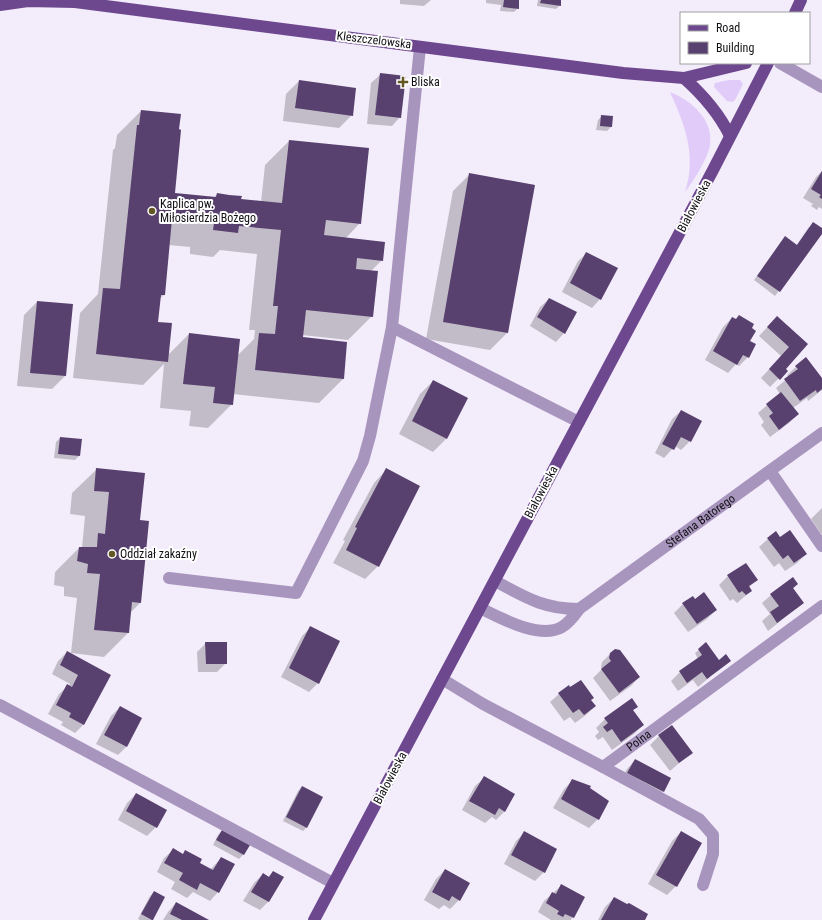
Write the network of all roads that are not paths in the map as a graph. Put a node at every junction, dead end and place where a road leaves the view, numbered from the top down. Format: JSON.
{"nodes":[{"id":1,"x":802,"y":0,"type":"edge"},
{"id":2,"x":28,"y":1,"type":"edge"},
{"id":3,"x":0,"y":4,"type":"edge"},
{"id":4,"x":796,"y":12,"type":"edge"},
{"id":5,"x":420,"y":46,"type":"junction"},
{"id":6,"x":742,"y":64,"type":"edge"},
{"id":7,"x":767,"y":64,"type":"edge"},
{"id":8,"x":782,"y":64,"type":"edge"},
{"id":9,"x":684,"y":78,"type":"junction"},
{"id":10,"x":822,"y":87,"type":"edge"},
{"id":11,"x":730,"y":136,"type":"junction"},
{"id":12,"x":392,"y":327,"type":"junction"},
{"id":13,"x":579,"y":422,"type":"junction"},
{"id":14,"x":822,"y":433,"type":"edge"},
{"id":15,"x":770,"y":471,"type":"junction"},
{"id":16,"x":822,"y":546,"type":"edge"},
{"id":17,"x":169,"y":578,"type":"dead end"},
{"id":18,"x":495,"y":581,"type":"junction"},
{"id":19,"x":822,"y":606,"type":"edge"},
{"id":20,"x":480,"y":608,"type":"junction"},
{"id":21,"x":579,"y":609,"type":"junction"},
{"id":22,"x":442,"y":679,"type":"junction"},
{"id":23,"x":0,"y":705,"type":"edge"},
{"id":24,"x":603,"y":767,"type":"junction"},
{"id":25,"x":333,"y":883,"type":"junction"},
{"id":26,"x":703,"y":885,"type":"dead end"},
{"id":27,"x":314,"y":920,"type":"edge"}],
"edges":[{"from":1,"to":4,"type":"main road"},
{"from":2,"to":3,"type":"main road","name":"Kleszczelowska"},
{"from":2,"to":5,"type":"main road","name":"Kleszczelowska"},
{"from":5,"to":9,"type":"main road","name":"Kleszczelowska"},
{"from":5,"to":12,"type":"street"},
{"from":6,"to":9,"type":"main road","name":"Kleszczelowska"},
{"from":7,"to":11,"type":"main road","name":"Białowieska"},
{"from":8,"to":10,"type":"street"},
{"from":9,"to":11,"type":"main road"},
{"from":11,"to":13,"type":"main road","name":"Białowieska"},
{"from":12,"to":13,"type":"street"},
{"from":12,"to":17,"type":"street"},
{"from":13,"to":18,"type":"main road","name":"Białowieska"},
{"from":14,"to":15,"type":"street","name":"Stefana Batorego"},
{"from":15,"to":16,"type":"street"},
{"from":15,"to":21,"type":"street","name":"Stefana Batorego"},
{"from":18,"to":20,"type":"main road","name":"Białowieska"},
{"from":18,"to":21,"type":"street"},
{"from":19,"to":24,"type":"street","name":"Polna"},
{"from":20,"to":21,"type":"street","name":"Stefana Batorego"},
{"from":20,"to":22,"type":"main road","name":"Białowieska"},
{"from":22,"to":24,"type":"street"},
{"from":22,"to":25,"type":"main road","name":"Białowieska"},
{"from":23,"to":25,"type":"street"},
{"from":24,"to":26,"type":"street"},
{"from":25,"to":27,"type":"main road","name":"Białowieska"}]}
